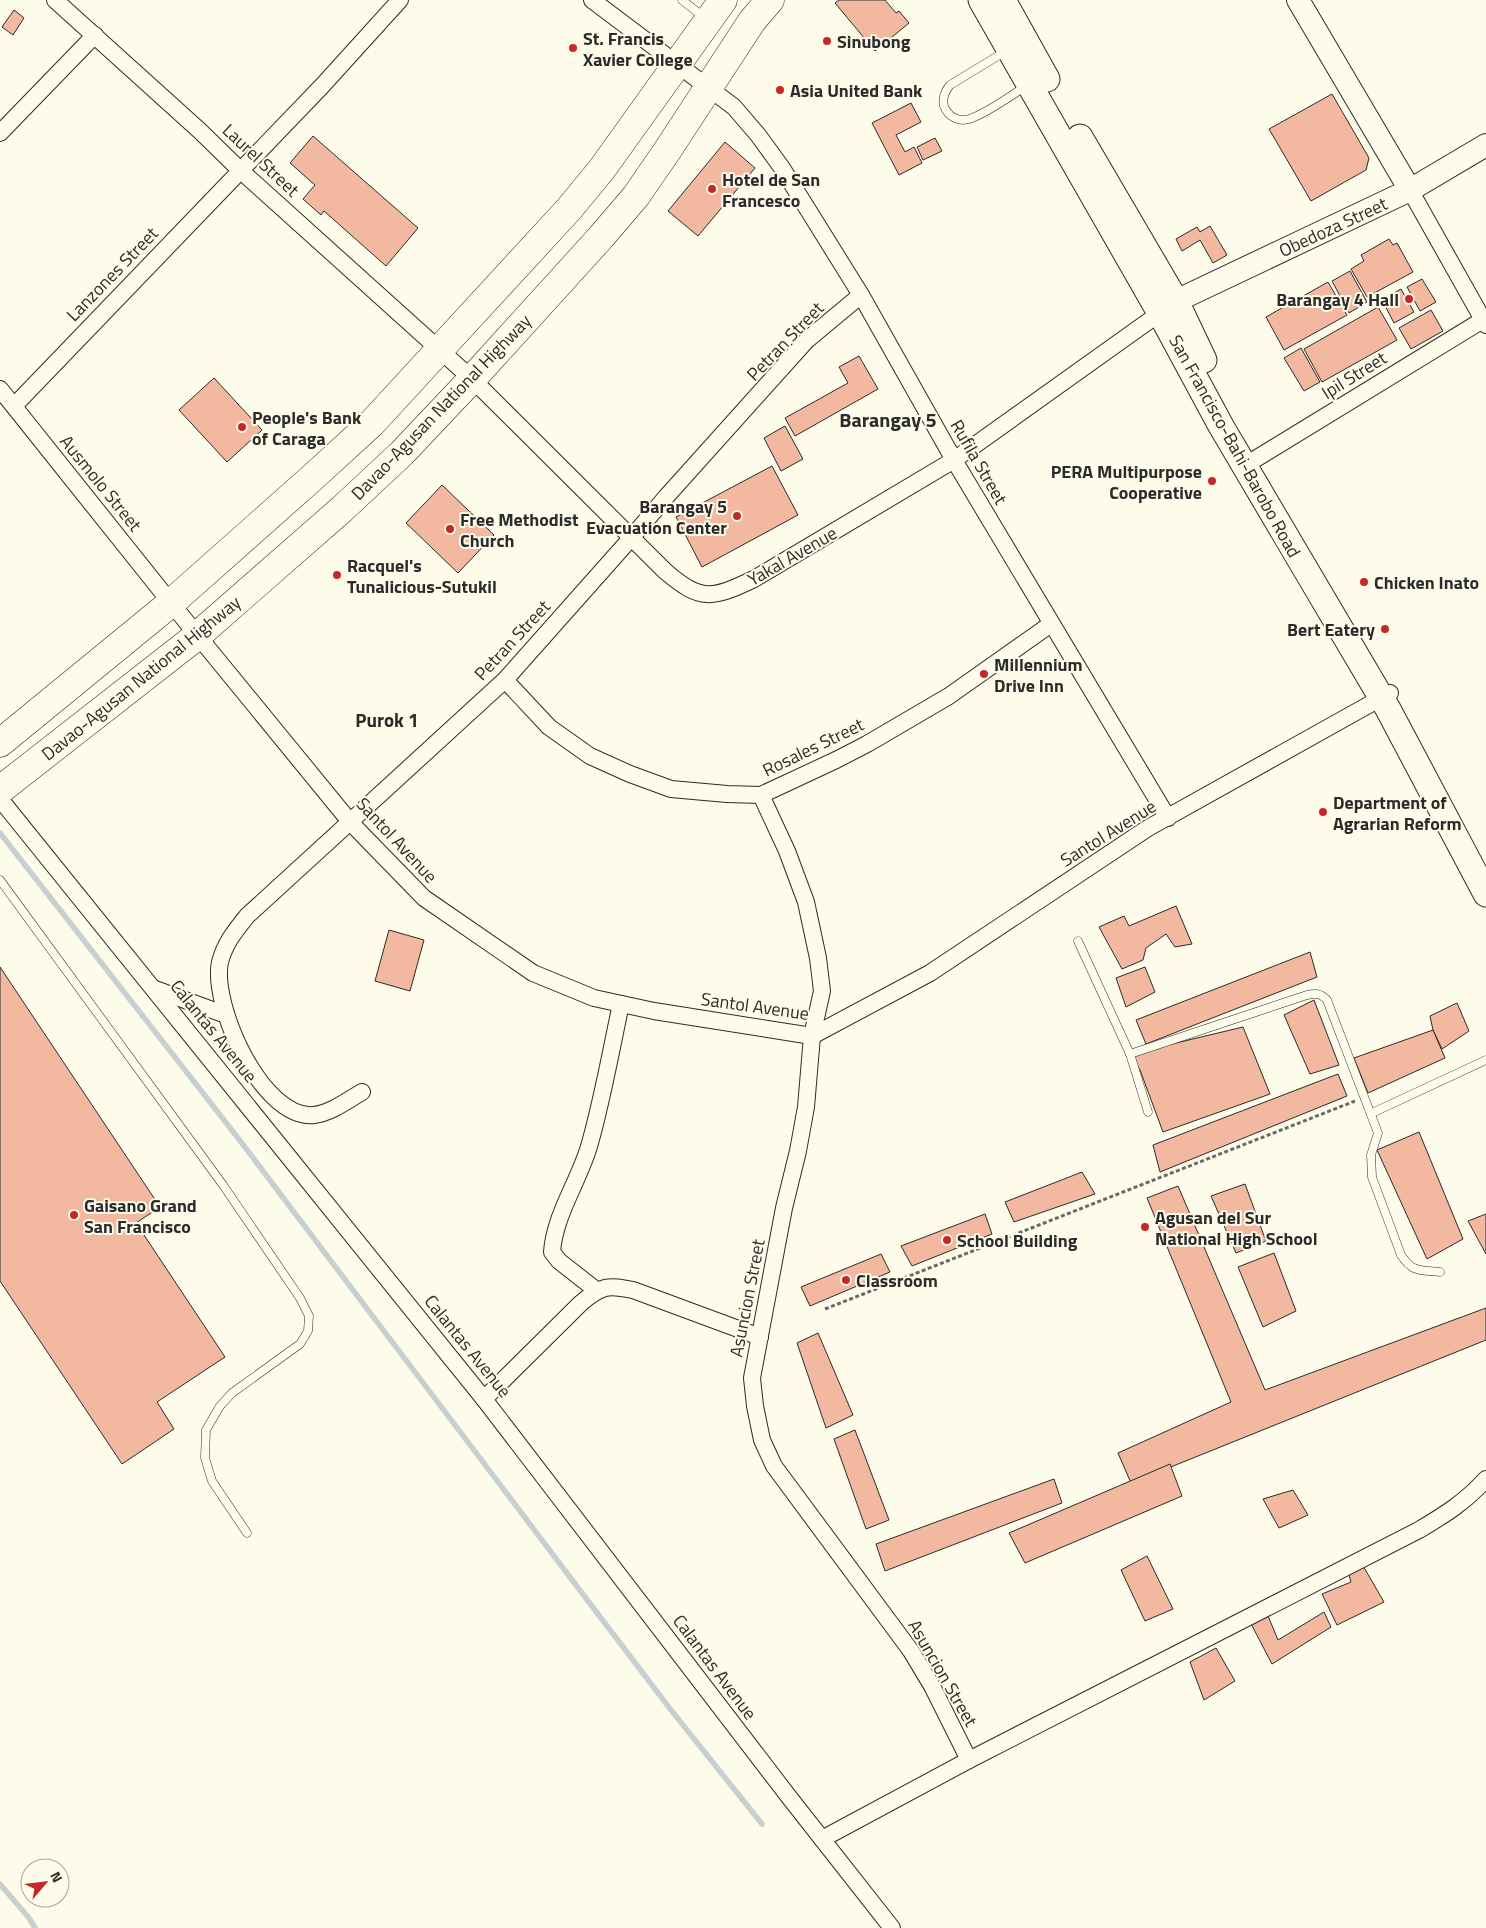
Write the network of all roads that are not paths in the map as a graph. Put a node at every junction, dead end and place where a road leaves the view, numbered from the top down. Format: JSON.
{"nodes":[{"id":1,"x":56,"y":0,"type":"edge"},
{"id":2,"x":400,"y":0,"type":"edge"},
{"id":3,"x":592,"y":0,"type":"edge"},
{"id":4,"x":682,"y":0,"type":"edge"},
{"id":5,"x":770,"y":0,"type":"edge"},
{"id":6,"x":981,"y":0,"type":"edge"},
{"id":7,"x":1003,"y":0,"type":"edge"},
{"id":8,"x":1298,"y":0,"type":"edge"},
{"id":9,"x":716,"y":10,"type":"edge"},
{"id":10,"x":95,"y":35,"type":"junction"},
{"id":11,"x":1010,"y":49,"type":"junction"},
{"id":12,"x":677,"y":65,"type":"junction"},
{"id":13,"x":1038,"y":80,"type":"junction"},
{"id":14,"x":708,"y":89,"type":"junction"},
{"id":15,"x":0,"y":133,"type":"edge"},
{"id":16,"x":1486,"y":145,"type":"edge"},
{"id":17,"x":240,"y":170,"type":"junction"},
{"id":18,"x":1410,"y":190,"type":"junction"},
{"id":19,"x":861,"y":295,"type":"junction"},
{"id":20,"x":1168,"y":307,"type":"junction"},
{"id":21,"x":1485,"y":321,"type":"edge"},
{"id":22,"x":439,"y":349,"type":"junction"},
{"id":23,"x":472,"y":380,"type":"junction"},
{"id":24,"x":0,"y":389,"type":"edge"},
{"id":25,"x":14,"y":406,"type":"junction"},
{"id":26,"x":954,"y":460,"type":"junction"},
{"id":27,"x":1250,"y":463,"type":"junction"},
{"id":28,"x":632,"y":537,"type":"junction"},
{"id":29,"x":170,"y":603,"type":"junction"},
{"id":30,"x":1051,"y":624,"type":"junction"},
{"id":31,"x":197,"y":636,"type":"junction"},
{"id":32,"x":505,"y":680,"type":"junction"},
{"id":33,"x":61,"y":692,"type":"junction"},
{"id":34,"x":1386,"y":695,"type":"junction"},
{"id":35,"x":86,"y":721,"type":"junction"},
{"id":36,"x":0,"y":743,"type":"edge"},
{"id":37,"x":0,"y":790,"type":"edge"},
{"id":38,"x":761,"y":795,"type":"junction"},
{"id":39,"x":0,"y":799,"type":"edge"},
{"id":40,"x":1168,"y":818,"type":"junction"},
{"id":41,"x":351,"y":823,"type":"junction"},
{"id":42,"x":1486,"y":866,"type":"edge"},
{"id":43,"x":0,"y":880,"type":"edge"},
{"id":44,"x":1486,"y":894,"type":"edge"},
{"id":45,"x":1078,"y":941,"type":"dead end"},
{"id":46,"x":154,"y":989,"type":"junction"},
{"id":47,"x":621,"y":1004,"type":"junction"},
{"id":48,"x":226,"y":1015,"type":"junction"},
{"id":49,"x":812,"y":1036,"type":"junction"},
{"id":50,"x":1130,"y":1054,"type":"junction"},
{"id":51,"x":1486,"y":1060,"type":"edge"},
{"id":52,"x":362,"y":1092,"type":"dead end"},
{"id":53,"x":1148,"y":1112,"type":"dead end"},
{"id":54,"x":1372,"y":1113,"type":"junction"},
{"id":55,"x":1440,"y":1272,"type":"dead end"},
{"id":56,"x":596,"y":1290,"type":"junction"},
{"id":57,"x":760,"y":1336,"type":"junction"},
{"id":58,"x":484,"y":1399,"type":"junction"},
{"id":59,"x":1486,"y":1479,"type":"edge"},
{"id":60,"x":247,"y":1533,"type":"dead end"},
{"id":61,"x":969,"y":1760,"type":"junction"},
{"id":62,"x":822,"y":1839,"type":"junction"},
{"id":63,"x":892,"y":1928,"type":"edge"}],
"edges":[{"from":1,"to":10,"type":"street","name":"Laurel Street"},
{"from":2,"to":17,"type":"street","name":"Lanzones Street"},
{"from":3,"to":12,"type":"street","name":"Rufila Street"},
{"from":4,"to":9,"type":"lane"},
{"from":5,"to":14,"type":"highway","name":"Davao-Agusan National Highway"},
{"from":6,"to":11,"type":"main road","name":"San Francisco-Bahi-Barobo Road"},
{"from":7,"to":13,"type":"main road","name":"San Francisco-Bahi-Barobo Road"},
{"from":8,"to":18,"type":"main road"},
{"from":9,"to":12,"type":"highway"},
{"from":10,"to":15,"type":"street"},
{"from":10,"to":17,"type":"street","name":"Laurel Street"},
{"from":11,"to":13,"type":"main road","name":"San Francisco-Bahi-Barobo Road"},
{"from":11,"to":13,"type":"lane"},
{"from":12,"to":14,"type":"street","name":"Rufila Street"},
{"from":12,"to":22,"type":"highway"},
{"from":13,"to":20,"type":"main road","name":"San Francisco-Bahi-Barobo Road"},
{"from":14,"to":19,"type":"street","name":"Rufila Street"},
{"from":14,"to":23,"type":"highway","name":"Davao-Agusan National Highway"},
{"from":16,"to":18,"type":"main road","name":"Obedoza Street"},
{"from":17,"to":22,"type":"street","name":"Laurel Street"},
{"from":17,"to":25,"type":"street","name":"Lanzones Street"},
{"from":18,"to":20,"type":"main road","name":"Obedoza Street"},
{"from":18,"to":21,"type":"street"},
{"from":19,"to":26,"type":"street","name":"Rufila Street"},
{"from":19,"to":28,"type":"street","name":"Petran Street"},
{"from":20,"to":26,"type":"street","name":"Yakal Avenue"},
{"from":20,"to":27,"type":"main road","name":"San Francisco-Bahi-Barobo Road"},
{"from":21,"to":27,"type":"street","name":"Ipil Street"},
{"from":22,"to":23,"type":"street","name":"Yakal Avenue"},
{"from":22,"to":29,"type":"highway"},
{"from":23,"to":28,"type":"street","name":"Yakal Avenue"},
{"from":23,"to":31,"type":"highway","name":"Davao-Agusan National Highway"},
{"from":24,"to":25,"type":"street","name":"Ausmolo Street"},
{"from":25,"to":29,"type":"street","name":"Ausmolo Street"},
{"from":26,"to":28,"type":"street","name":"Yakal Avenue"},
{"from":26,"to":30,"type":"street","name":"Rufila Street"},
{"from":27,"to":34,"type":"main road","name":"San Francisco-Bahi-Barobo Road"},
{"from":28,"to":32,"type":"street","name":"Petran Street"},
{"from":29,"to":31,"type":"street","name":"Ausmolo Street"},
{"from":29,"to":33,"type":"highway"},
{"from":30,"to":38,"type":"street","name":"Rosales Street"},
{"from":30,"to":40,"type":"street","name":"Rufila Street"},
{"from":31,"to":35,"type":"highway","name":"Davao-Agusan National Highway"},
{"from":31,"to":41,"type":"street","name":"Santol Avenue"},
{"from":32,"to":38,"type":"street","name":"Rosales Street"},
{"from":32,"to":41,"type":"street","name":"Petran Street"},
{"from":33,"to":35,"type":"highway"},
{"from":33,"to":36,"type":"highway"},
{"from":34,"to":40,"type":"street","name":"Santol Avenue"},
{"from":34,"to":42,"type":"main road","name":"San Francisco-Bahi-Barobo Road"},
{"from":34,"to":44,"type":"main road","name":"San Francisco-Bahi-Barobo Road"},
{"from":35,"to":37,"type":"highway","name":"Davao-Agusan National Highway"},
{"from":38,"to":49,"type":"street","name":"Asuncion Street"},
{"from":39,"to":46,"type":"street","name":"Calantas Avenue"},
{"from":40,"to":49,"type":"street","name":"Santol Avenue"},
{"from":41,"to":47,"type":"street","name":"Santol Avenue"},
{"from":41,"to":48,"type":"street","name":"Petran Street"},
{"from":43,"to":60,"type":"lane"},
{"from":45,"to":50,"type":"lane"},
{"from":46,"to":48,"type":"street"},
{"from":46,"to":58,"type":"street","name":"Calantas Avenue"},
{"from":47,"to":49,"type":"street","name":"Santol Avenue"},
{"from":47,"to":56,"type":"street"},
{"from":48,"to":52,"type":"street","name":"Petran Street"},
{"from":49,"to":57,"type":"street","name":"Asuncion Street"},
{"from":50,"to":53,"type":"lane"},
{"from":50,"to":54,"type":"lane"},
{"from":51,"to":54,"type":"lane"},
{"from":54,"to":55,"type":"lane"},
{"from":56,"to":57,"type":"street"},
{"from":56,"to":58,"type":"street"},
{"from":57,"to":61,"type":"street","name":"Asuncion Street"},
{"from":58,"to":62,"type":"street","name":"Calantas Avenue"},
{"from":59,"to":61,"type":"street"},
{"from":61,"to":62,"type":"street"},
{"from":62,"to":63,"type":"street","name":"Calantas Avenue"}]}
